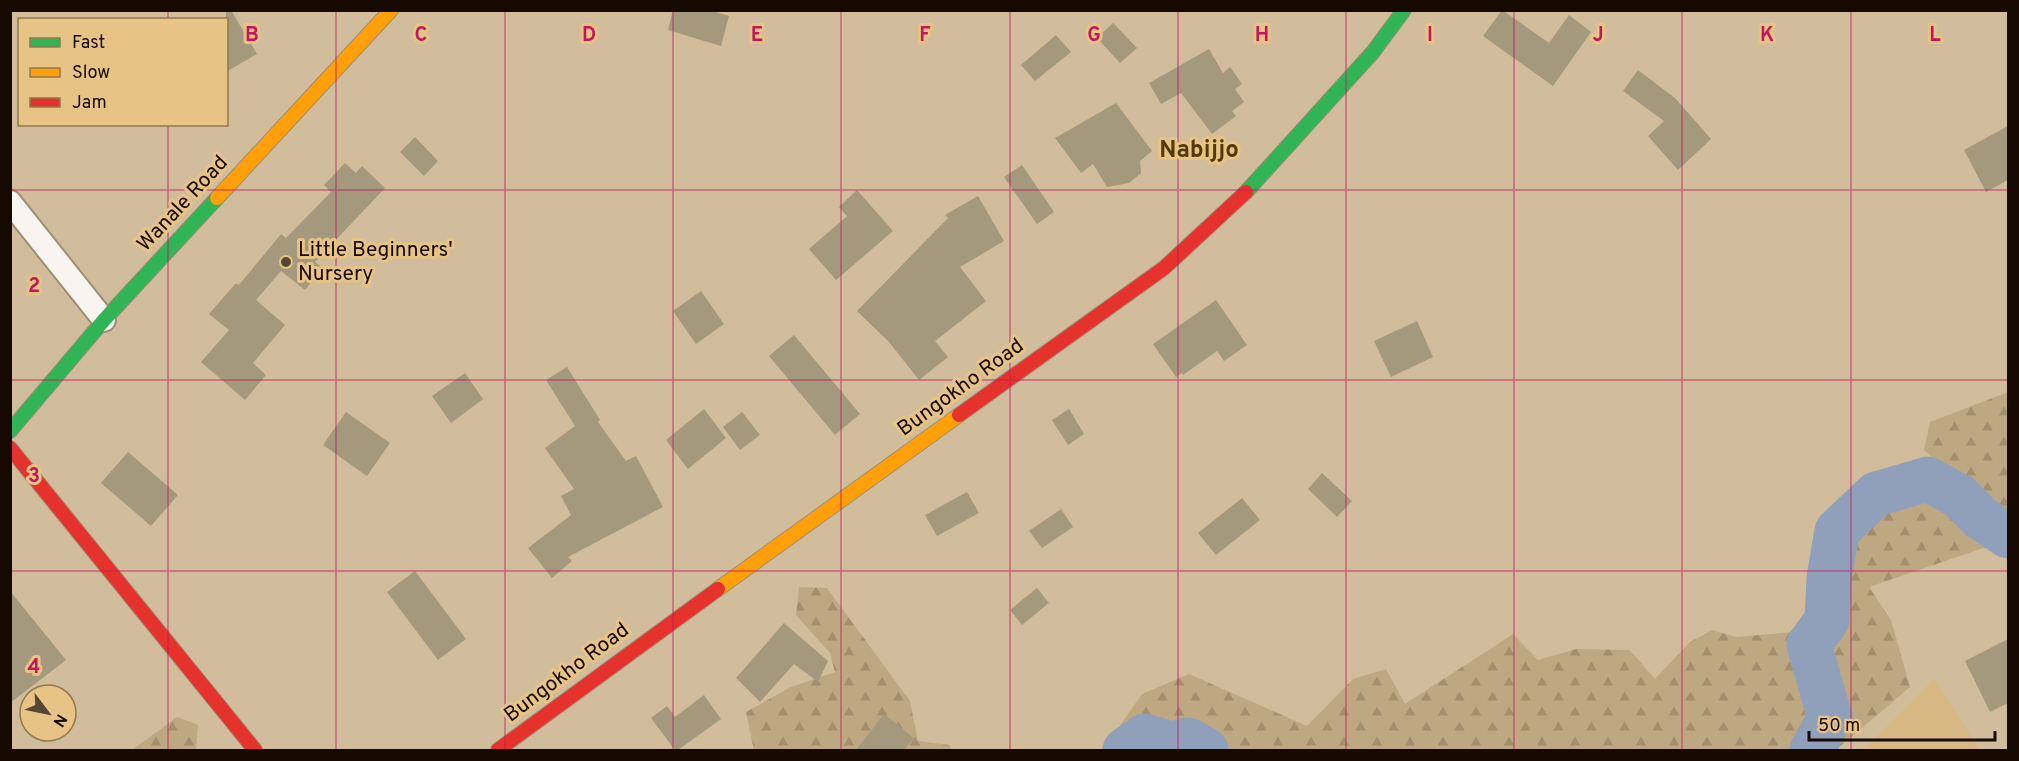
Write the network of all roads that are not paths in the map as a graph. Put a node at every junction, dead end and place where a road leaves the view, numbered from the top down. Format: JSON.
{"nodes":[{"id":1,"x":391,"y":10,"type":"edge"},
{"id":2,"x":1404,"y":10,"type":"edge"},
{"id":3,"x":10,"y":202,"type":"edge"},
{"id":4,"x":104,"y":321,"type":"junction"},
{"id":5,"x":10,"y":431,"type":"edge"},
{"id":6,"x":10,"y":448,"type":"edge"},
{"id":7,"x":255,"y":750,"type":"edge"},
{"id":8,"x":498,"y":750,"type":"edge"}],
"edges":[{"from":1,"to":4,"type":"street","name":"Wanale Road"},
{"from":2,"to":8,"type":"street","name":"Bungokho Road"},
{"from":3,"to":4,"type":"street"},
{"from":4,"to":5,"type":"street","name":"Wanale Road"},
{"from":6,"to":7,"type":"street"}]}
